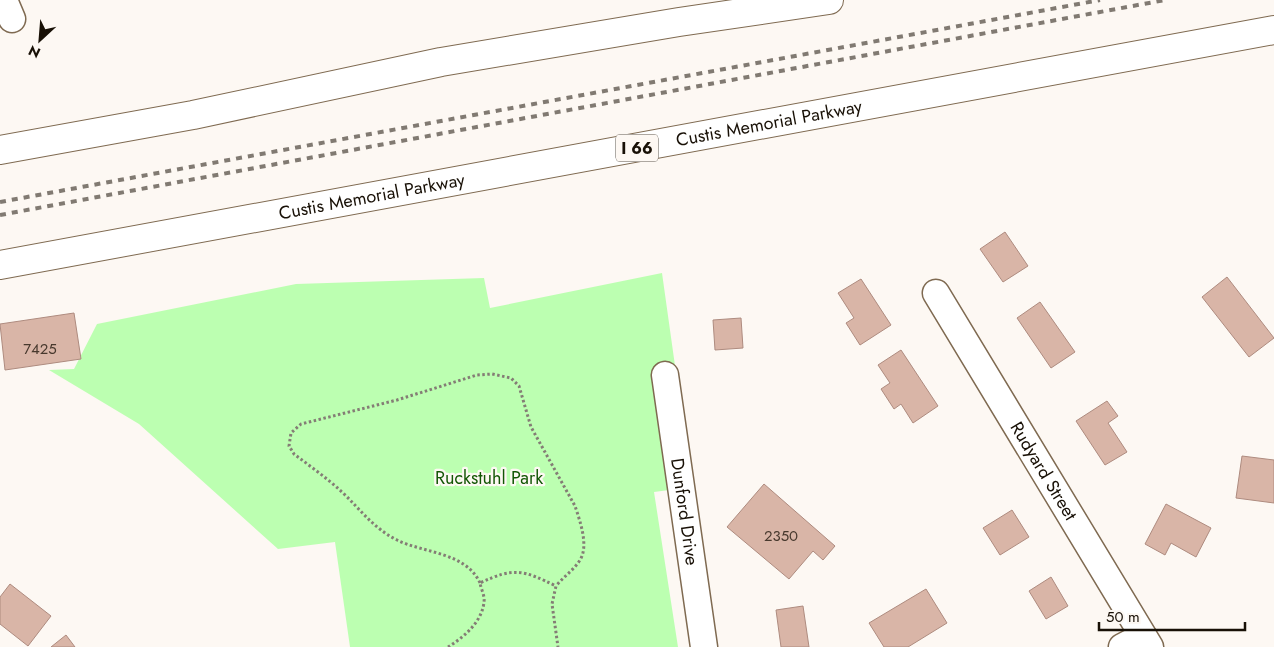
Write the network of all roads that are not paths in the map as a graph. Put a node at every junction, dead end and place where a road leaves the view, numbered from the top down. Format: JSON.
{"nodes":[{"id":1,"x":829,"y":0,"type":"edge"},
{"id":2,"x":1274,"y":30,"type":"edge"},
{"id":3,"x":0,"y":150,"type":"edge"},
{"id":4,"x":0,"y":265,"type":"edge"},
{"id":5,"x":936,"y":293,"type":"dead end"},
{"id":6,"x":665,"y":375,"type":"dead end"},
{"id":7,"x":1138,"y":643,"type":"edge"},
{"id":8,"x":704,"y":647,"type":"edge"}],
"edges":[{"from":1,"to":3,"type":"highway"},
{"from":2,"to":4,"type":"highway","name":"Custis Memorial Parkway","number":"I 66"},
{"from":5,"to":7,"type":"street","name":"Rudyard Street"},
{"from":6,"to":8,"type":"street","name":"Dunford Drive"}]}
